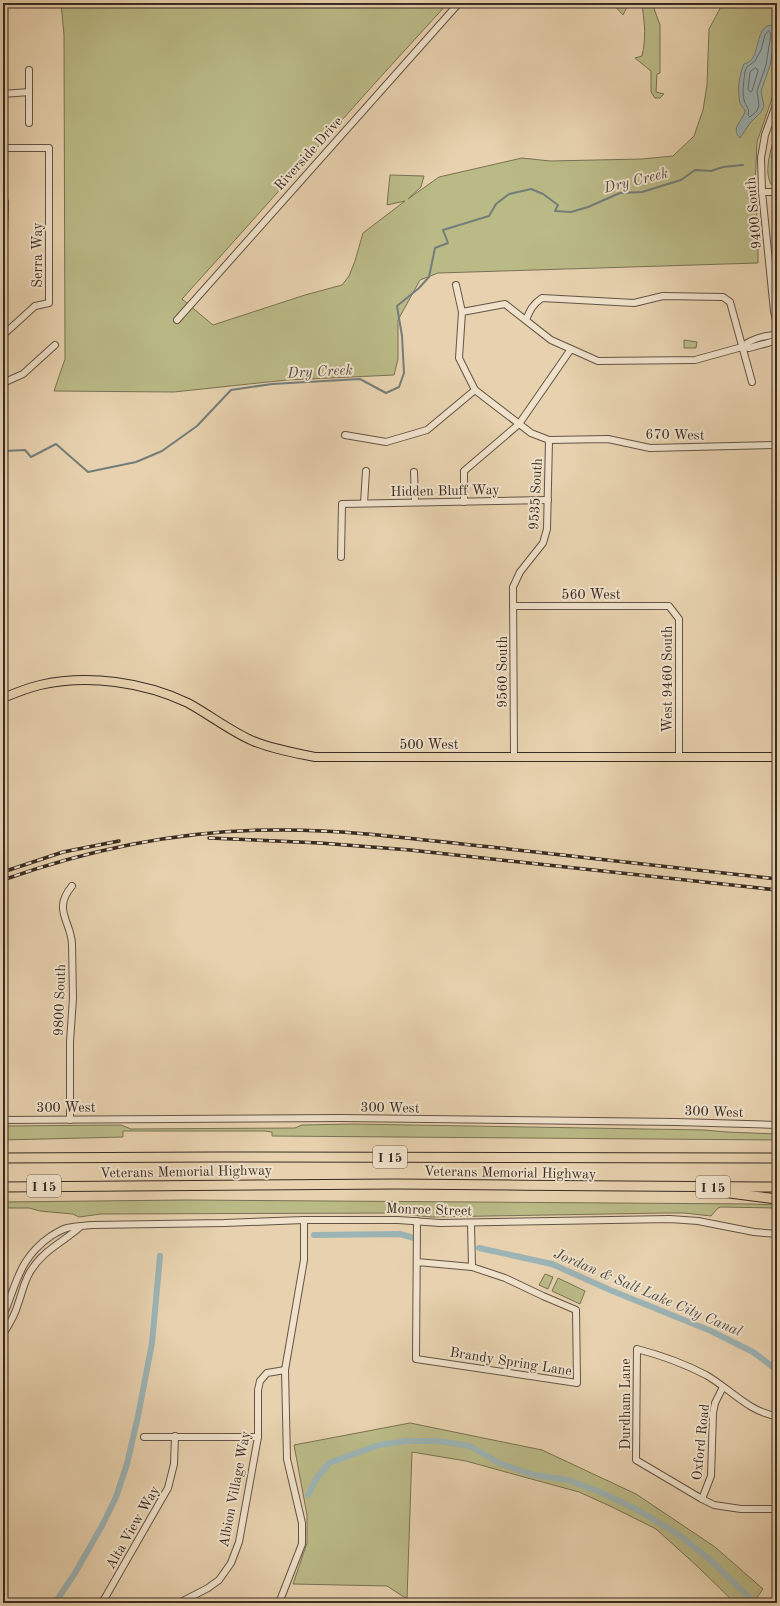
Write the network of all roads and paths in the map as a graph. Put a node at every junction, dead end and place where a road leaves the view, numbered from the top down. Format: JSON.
{"nodes":[{"id":1,"x":459,"y":3,"type":"edge"},
{"id":2,"x":29,"y":70,"type":"dead end"},
{"id":3,"x":29,"y":92,"type":"junction"},
{"id":4,"x":3,"y":94,"type":"edge"},
{"id":5,"x":777,"y":102,"type":"edge"},
{"id":6,"x":29,"y":124,"type":"dead end"},
{"id":7,"x":3,"y":148,"type":"edge"},
{"id":8,"x":762,"y":192,"type":"junction"},
{"id":9,"x":777,"y":192,"type":"edge"},
{"id":10,"x":3,"y":202,"type":"edge"},
{"id":11,"x":3,"y":267,"type":"edge"},
{"id":12,"x":456,"y":285,"type":"dead end"},
{"id":13,"x":462,"y":312,"type":"junction"},
{"id":14,"x":177,"y":320,"type":"dead end"},
{"id":15,"x":526,"y":320,"type":"junction"},
{"id":16,"x":777,"y":324,"type":"edge"},
{"id":17,"x":3,"y":335,"type":"edge"},
{"id":18,"x":777,"y":335,"type":"edge"},
{"id":19,"x":777,"y":338,"type":"edge"},
{"id":20,"x":55,"y":345,"type":"dead end"},
{"id":21,"x":742,"y":346,"type":"junction"},
{"id":22,"x":572,"y":349,"type":"junction"},
{"id":23,"x":752,"y":382,"type":"dead end"},
{"id":24,"x":3,"y":383,"type":"edge"},
{"id":25,"x":475,"y":390,"type":"junction"},
{"id":26,"x":519,"y":424,"type":"junction"},
{"id":27,"x":345,"y":435,"type":"dead end"},
{"id":28,"x":549,"y":440,"type":"junction"},
{"id":29,"x":777,"y":445,"type":"edge"},
{"id":30,"x":366,"y":471,"type":"dead end"},
{"id":31,"x":414,"y":472,"type":"dead end"},
{"id":32,"x":548,"y":500,"type":"junction"},
{"id":33,"x":415,"y":502,"type":"junction"},
{"id":34,"x":464,"y":502,"type":"junction"},
{"id":35,"x":364,"y":503,"type":"junction"},
{"id":36,"x":341,"y":557,"type":"dead end"},
{"id":37,"x":513,"y":588,"type":"joint"},
{"id":38,"x":513,"y":606,"type":"junction"},
{"id":39,"x":669,"y":606,"type":"joint"},
{"id":40,"x":3,"y":698,"type":"edge"},
{"id":41,"x":679,"y":756,"type":"junction"},
{"id":42,"x":777,"y":756,"type":"edge"},
{"id":43,"x":514,"y":757,"type":"junction"},
{"id":44,"x":72,"y":886,"type":"dead end"},
{"id":45,"x":3,"y":1120,"type":"edge"},
{"id":46,"x":70,"y":1120,"type":"junction"},
{"id":47,"x":777,"y":1125,"type":"edge"},
{"id":48,"x":3,"y":1158,"type":"edge"},
{"id":49,"x":777,"y":1158,"type":"edge"},
{"id":50,"x":3,"y":1187,"type":"edge"},
{"id":51,"x":649,"y":1187,"type":"junction"},
{"id":52,"x":777,"y":1187,"type":"edge"},
{"id":53,"x":777,"y":1199,"type":"edge"},
{"id":54,"x":304,"y":1220,"type":"junction"},
{"id":55,"x":417,"y":1221,"type":"junction"},
{"id":56,"x":471,"y":1223,"type":"junction"},
{"id":57,"x":80,"y":1227,"type":"junction"},
{"id":58,"x":777,"y":1234,"type":"edge"},
{"id":59,"x":417,"y":1262,"type":"junction"},
{"id":60,"x":472,"y":1267,"type":"junction"},
{"id":61,"x":3,"y":1316,"type":"edge"},
{"id":62,"x":3,"y":1334,"type":"edge"},
{"id":63,"x":284,"y":1370,"type":"junction"},
{"id":64,"x":723,"y":1387,"type":"junction"},
{"id":65,"x":777,"y":1416,"type":"edge"},
{"id":66,"x":175,"y":1436,"type":"junction"},
{"id":67,"x":144,"y":1437,"type":"dead end"},
{"id":68,"x":258,"y":1437,"type":"junction"},
{"id":69,"x":702,"y":1499,"type":"junction"},
{"id":70,"x":777,"y":1509,"type":"edge"},
{"id":71,"x":102,"y":1603,"type":"edge"},
{"id":72,"x":179,"y":1603,"type":"edge"},
{"id":73,"x":279,"y":1603,"type":"edge"}],
"edges":[{"from":1,"to":14,"type":"street","name":"Riverside Drive"},
{"from":2,"to":3,"type":"street"},
{"from":3,"to":4,"type":"street"},
{"from":3,"to":6,"type":"street"},
{"from":5,"to":8,"type":"street","name":"9400 South"},
{"from":7,"to":17,"type":"street","name":"Serra Way"},
{"from":8,"to":9,"type":"street"},
{"from":8,"to":16,"type":"street","name":"9400 South"},
{"from":10,"to":11,"type":"street"},
{"from":12,"to":13,"type":"street"},
{"from":13,"to":15,"type":"street"},
{"from":13,"to":25,"type":"street"},
{"from":15,"to":21,"type":"street"},
{"from":15,"to":22,"type":"street"},
{"from":18,"to":21,"type":"street"},
{"from":19,"to":21,"type":"street"},
{"from":20,"to":24,"type":"street"},
{"from":21,"to":22,"type":"street"},
{"from":21,"to":23,"type":"street"},
{"from":22,"to":26,"type":"street"},
{"from":25,"to":26,"type":"street"},
{"from":25,"to":27,"type":"street"},
{"from":26,"to":28,"type":"street"},
{"from":26,"to":34,"type":"street"},
{"from":28,"to":29,"type":"street","name":"670 West"},
{"from":28,"to":32,"type":"street","name":"9535 South"},
{"from":30,"to":35,"type":"street"},
{"from":31,"to":33,"type":"street"},
{"from":32,"to":34,"type":"street","name":"Hidden Bluff Way"},
{"from":32,"to":37,"type":"street","name":"9535 South"},
{"from":33,"to":34,"type":"street","name":"Hidden Bluff Way"},
{"from":33,"to":35,"type":"street","name":"Hidden Bluff Way"},
{"from":35,"to":36,"type":"street","name":"Hidden Bluff Way"},
{"from":37,"to":38,"type":"street","name":"9560 South"},
{"from":38,"to":39,"type":"street","name":"560 West"},
{"from":38,"to":43,"type":"street","name":"9560 South"},
{"from":39,"to":41,"type":"street","name":"West 9460 South"},
{"from":40,"to":43,"type":"main road","name":"500 West"},
{"from":41,"to":42,"type":"main road","name":"500 West"},
{"from":41,"to":43,"type":"main road","name":"500 West"},
{"from":44,"to":46,"type":"street","name":"9800 South"},
{"from":45,"to":46,"type":"street","name":"300 West"},
{"from":46,"to":47,"type":"street","name":"300 West"},
{"from":48,"to":49,"type":"highway","name":"Veterans Memorial Highway","number":"I 15"},
{"from":50,"to":51,"type":"highway","name":"Veterans Memorial Highway","number":"I 15"},
{"from":51,"to":52,"type":"highway","name":"Veterans Memorial Highway","number":"I 15"},
{"from":51,"to":53,"type":"highway"},
{"from":54,"to":55,"type":"street","name":"Monroe Street"},
{"from":54,"to":57,"type":"street","name":"Monroe Street"},
{"from":54,"to":63,"type":"street"},
{"from":55,"to":56,"type":"street","name":"Monroe Street"},
{"from":55,"to":59,"type":"street"},
{"from":56,"to":58,"type":"street","name":"Monroe Street"},
{"from":56,"to":60,"type":"street"},
{"from":57,"to":61,"type":"street","name":"Monroe Street"},
{"from":57,"to":62,"type":"street","name":"Monroe Street"},
{"from":59,"to":60,"type":"street"},
{"from":59,"to":60,"type":"street","name":"Brandy Spring Lane"},
{"from":63,"to":68,"type":"street","name":"Albion Village Way"},
{"from":63,"to":73,"type":"street"},
{"from":64,"to":65,"type":"street"},
{"from":64,"to":69,"type":"street","name":"Oxford Road"},
{"from":64,"to":69,"type":"street","name":"Durdham Lane"},
{"from":66,"to":67,"type":"street"},
{"from":66,"to":68,"type":"street"},
{"from":66,"to":71,"type":"street","name":"Alta View Way"},
{"from":68,"to":72,"type":"street","name":"Albion Village Way"},
{"from":69,"to":70,"type":"street"}]}
